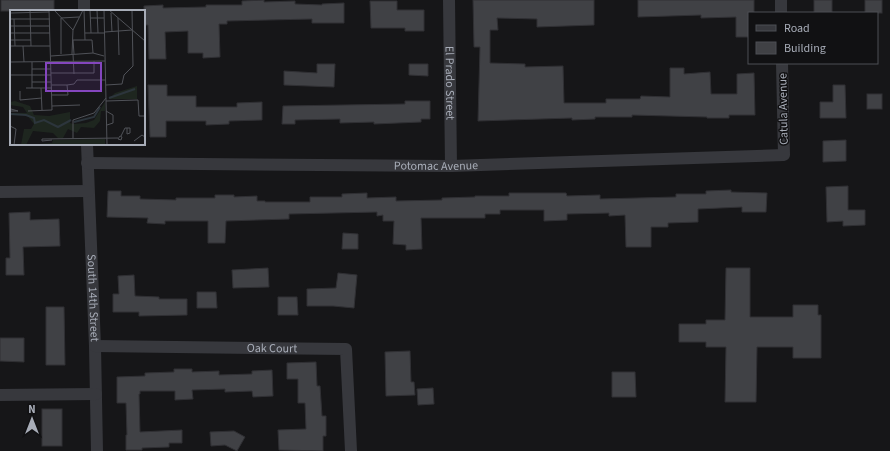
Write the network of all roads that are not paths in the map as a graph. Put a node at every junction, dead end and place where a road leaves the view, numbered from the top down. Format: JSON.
{"nodes":[{"id":1,"x":449,"y":0,"type":"edge"},
{"id":2,"x":781,"y":0,"type":"edge"},
{"id":3,"x":781,"y":12,"type":"edge"},
{"id":4,"x":782,"y":64,"type":"edge"},
{"id":5,"x":87,"y":145,"type":"edge"},
{"id":6,"x":784,"y":155,"type":"joint"},
{"id":7,"x":87,"y":162,"type":"junction"},
{"id":8,"x":451,"y":166,"type":"junction"},
{"id":9,"x":88,"y":191,"type":"junction"},
{"id":10,"x":0,"y":192,"type":"edge"},
{"id":11,"x":95,"y":346,"type":"junction"},
{"id":12,"x":96,"y":394,"type":"junction"},
{"id":13,"x":0,"y":395,"type":"edge"},
{"id":14,"x":97,"y":451,"type":"edge"},
{"id":15,"x":351,"y":451,"type":"edge"}],
"edges":[{"from":1,"to":8,"type":"street","name":"El Prado Street"},
{"from":2,"to":3,"type":"street"},
{"from":4,"to":6,"type":"street","name":"Catula Avenue"},
{"from":5,"to":7,"type":"street","name":"South 14th Street"},
{"from":6,"to":8,"type":"street","name":"Potomac Avenue"},
{"from":7,"to":8,"type":"street","name":"Potomac Avenue"},
{"from":7,"to":9,"type":"street","name":"South 14th Street"},
{"from":9,"to":10,"type":"street"},
{"from":9,"to":11,"type":"street","name":"South 14th Street"},
{"from":11,"to":12,"type":"street","name":"South 14th Street"},
{"from":11,"to":15,"type":"street","name":"Oak Court"},
{"from":12,"to":13,"type":"street"},
{"from":12,"to":14,"type":"street","name":"South 14th Street"}]}
